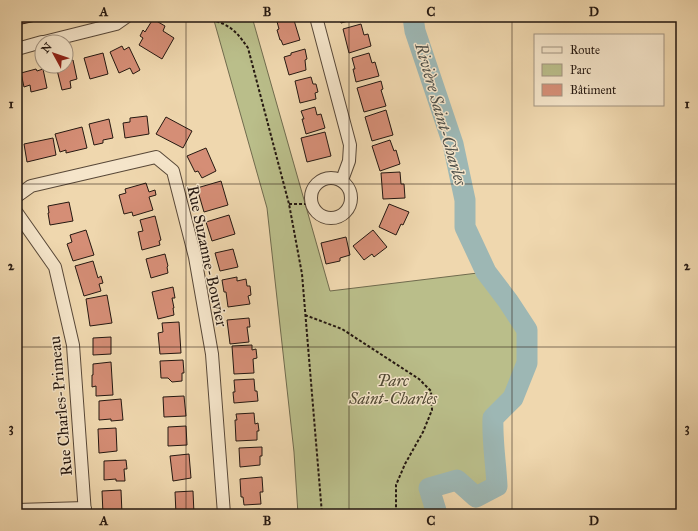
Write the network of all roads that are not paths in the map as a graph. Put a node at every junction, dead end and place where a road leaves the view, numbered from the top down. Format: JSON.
{"nodes":[{"id":1,"x":126,"y":17,"type":"edge"},
{"id":2,"x":316,"y":17,"type":"edge"},
{"id":3,"x":74,"y":34,"type":"edge"},
{"id":4,"x":34,"y":44,"type":"edge"},
{"id":5,"x":17,"y":48,"type":"edge"},
{"id":6,"x":342,"y":180,"type":"junction"},
{"id":7,"x":17,"y":196,"type":"edge"},
{"id":8,"x":17,"y":214,"type":"edge"},
{"id":9,"x":17,"y":510,"type":"edge"},
{"id":10,"x":85,"y":511,"type":"edge"},
{"id":11,"x":224,"y":514,"type":"edge"}],
"edges":[{"from":1,"to":3,"type":"street"},
{"from":2,"to":6,"type":"street"},
{"from":4,"to":5,"type":"street"},
{"from":6,"to":6,"type":"street"},
{"from":7,"to":11,"type":"street","name":"Rue Suzanne-Bouvier"},
{"from":8,"to":10,"type":"street","name":"Rue Charles-Primeau"},
{"from":9,"to":10,"type":"street"}]}
